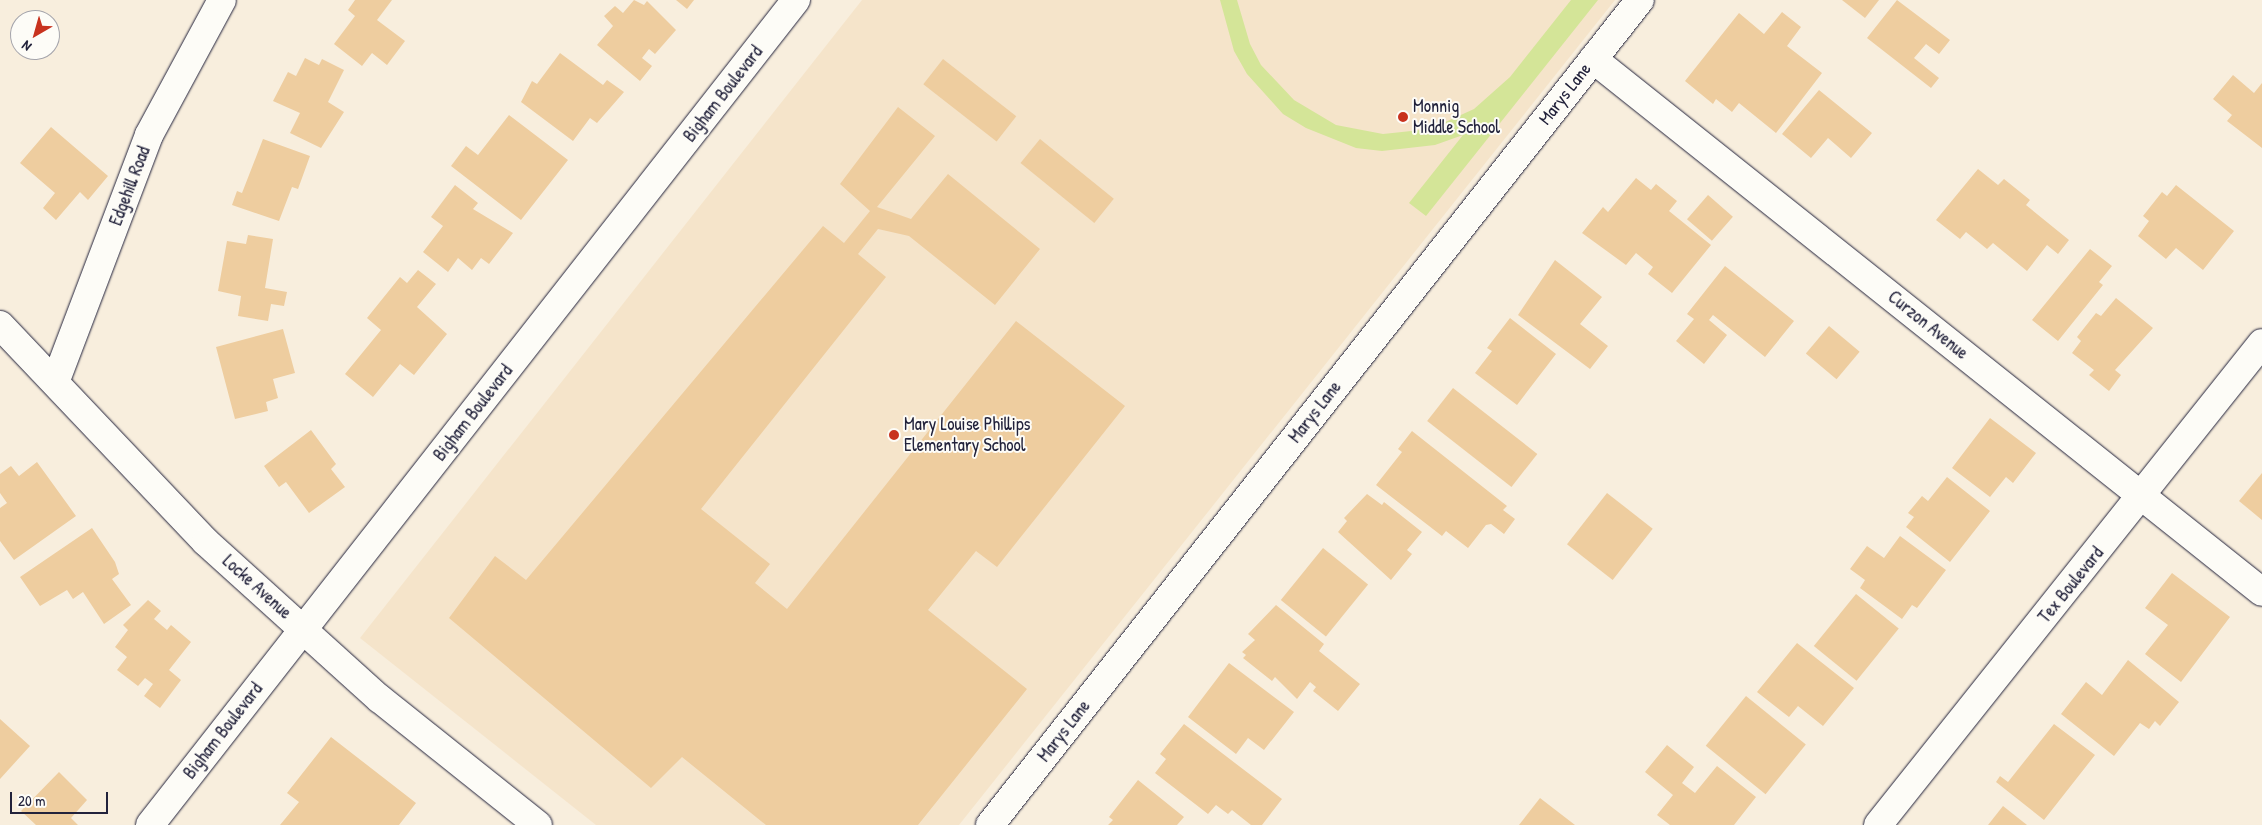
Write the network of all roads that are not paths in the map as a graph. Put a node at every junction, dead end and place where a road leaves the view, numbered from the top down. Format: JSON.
{"nodes":[{"id":1,"x":222,"y":0,"type":"edge"},
{"id":2,"x":796,"y":0,"type":"edge"},
{"id":3,"x":1640,"y":0,"type":"edge"},
{"id":4,"x":1593,"y":59,"type":"junction"},
{"id":5,"x":0,"y":325,"type":"edge"},
{"id":6,"x":2262,"y":343,"type":"edge"},
{"id":7,"x":56,"y":380,"type":"junction"},
{"id":8,"x":2142,"y":496,"type":"junction"},
{"id":9,"x":2262,"y":592,"type":"edge"},
{"id":10,"x":303,"y":629,"type":"junction"},
{"id":11,"x":150,"y":825,"type":"edge"},
{"id":12,"x":538,"y":825,"type":"edge"},
{"id":13,"x":990,"y":825,"type":"edge"},
{"id":14,"x":1878,"y":825,"type":"edge"}],
"edges":[{"from":1,"to":7,"type":"street","name":"Edgehill Road"},
{"from":2,"to":10,"type":"street","name":"Bigham Boulevard"},
{"from":3,"to":4,"type":"street","name":"Marys Lane"},
{"from":4,"to":8,"type":"street","name":"Curzon Avenue"},
{"from":4,"to":13,"type":"street","name":"Marys Lane"},
{"from":5,"to":7,"type":"street","name":"Locke Avenue"},
{"from":6,"to":8,"type":"street","name":"Tex Boulevard"},
{"from":7,"to":10,"type":"street","name":"Locke Avenue"},
{"from":8,"to":9,"type":"street","name":"Curzon Avenue"},
{"from":8,"to":14,"type":"street","name":"Tex Boulevard"},
{"from":10,"to":11,"type":"street","name":"Bigham Boulevard"},
{"from":10,"to":12,"type":"street","name":"Locke Avenue"}]}
